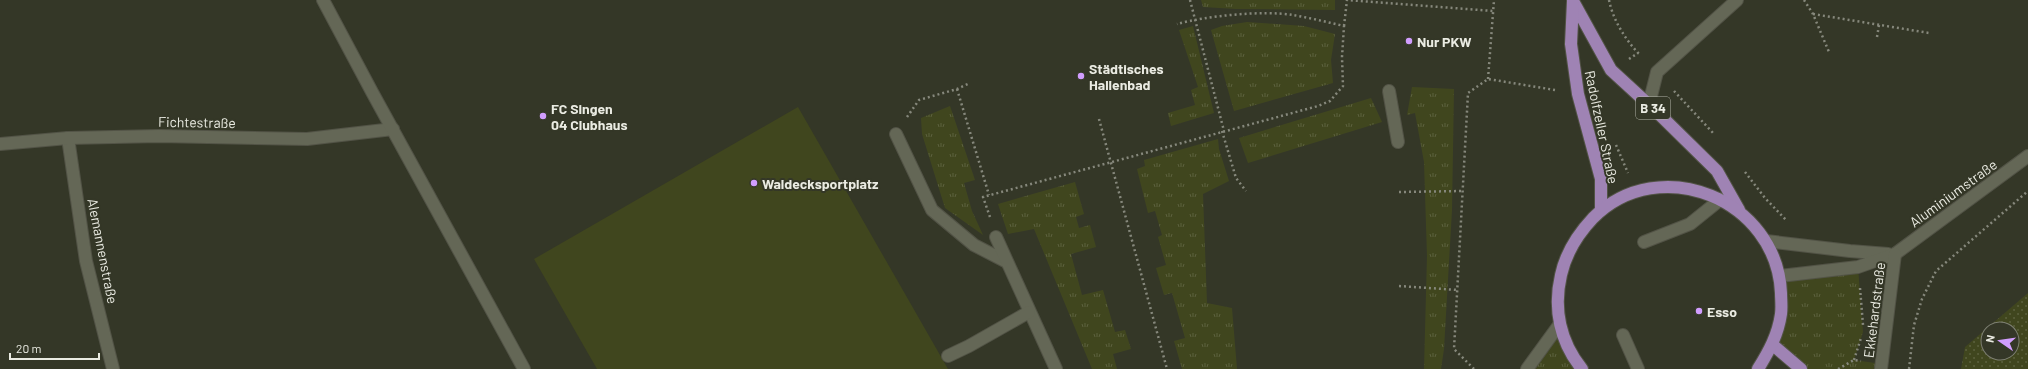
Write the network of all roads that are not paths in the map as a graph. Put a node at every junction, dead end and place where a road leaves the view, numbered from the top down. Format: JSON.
{"nodes":[{"id":1,"x":323,"y":0,"type":"edge"},
{"id":2,"x":1737,"y":0,"type":"edge"},
{"id":3,"x":1573,"y":1,"type":"edge"},
{"id":4,"x":1389,"y":92,"type":"dead end"},
{"id":5,"x":1649,"y":104,"type":"junction"},
{"id":6,"x":393,"y":129,"type":"junction"},
{"id":7,"x":896,"y":134,"type":"road end"},
{"id":8,"x":68,"y":138,"type":"junction"},
{"id":9,"x":1398,"y":142,"type":"dead end"},
{"id":10,"x":0,"y":144,"type":"edge"},
{"id":11,"x":2028,"y":156,"type":"edge"},
{"id":12,"x":1721,"y":199,"type":"junction"},
{"id":13,"x":1601,"y":210,"type":"junction"},
{"id":14,"x":1739,"y":211,"type":"junction"},
{"id":15,"x":996,"y":237,"type":"dead end"},
{"id":16,"x":1766,"y":241,"type":"junction"},
{"id":17,"x":1644,"y":242,"type":"dead end"},
{"id":18,"x":1895,"y":254,"type":"junction"},
{"id":19,"x":1005,"y":261,"type":"junction"},
{"id":20,"x":1780,"y":276,"type":"junction"},
{"id":21,"x":1029,"y":312,"type":"junction"},
{"id":22,"x":1559,"y":325,"type":"junction"},
{"id":23,"x":1623,"y":335,"type":"dead end"},
{"id":24,"x":1773,"y":345,"type":"junction"},
{"id":25,"x":948,"y":356,"type":"dead end"},
{"id":26,"x":113,"y":369,"type":"edge"},
{"id":27,"x":524,"y":369,"type":"edge"},
{"id":28,"x":1056,"y":369,"type":"edge"},
{"id":29,"x":1527,"y":369,"type":"edge"},
{"id":30,"x":1582,"y":369,"type":"edge"},
{"id":31,"x":1638,"y":369,"type":"edge"},
{"id":32,"x":1758,"y":369,"type":"edge"},
{"id":33,"x":1801,"y":369,"type":"edge"},
{"id":34,"x":1882,"y":369,"type":"edge"}],
"edges":[{"from":1,"to":6,"type":"street"},
{"from":2,"to":5,"type":"street"},
{"from":3,"to":5,"type":"main road","name":"Radolfzeller Straße","number":"B 34"},
{"from":3,"to":13,"type":"main road","name":"Radolfzeller Straße","number":"B 34"},
{"from":4,"to":9,"type":"street"},
{"from":5,"to":14,"type":"main road","name":"Radolfzeller Straße","number":"B 34"},
{"from":6,"to":8,"type":"street","name":"Fichtestraße"},
{"from":6,"to":27,"type":"street"},
{"from":7,"to":19,"type":"street"},
{"from":8,"to":10,"type":"street","name":"Fichtestraße"},
{"from":8,"to":26,"type":"street","name":"Alemannenstraße"},
{"from":11,"to":18,"type":"street","name":"Aluminiumstraße"},
{"from":12,"to":13,"type":"main road","number":"B 34"},
{"from":12,"to":14,"type":"main road","number":"B 34"},
{"from":12,"to":17,"type":"street"},
{"from":13,"to":22,"type":"main road","number":"B 34"},
{"from":14,"to":16,"type":"main road","number":"B 34"},
{"from":15,"to":19,"type":"street"},
{"from":16,"to":18,"type":"street"},
{"from":16,"to":20,"type":"main road","number":"B 34"},
{"from":18,"to":20,"type":"street","name":"Aluminiumstraße"},
{"from":18,"to":34,"type":"street","name":"Ekkehardstraße"},
{"from":19,"to":21,"type":"street"},
{"from":20,"to":24,"type":"main road","number":"B 34"},
{"from":21,"to":25,"type":"street"},
{"from":21,"to":28,"type":"street"},
{"from":22,"to":29,"type":"street"},
{"from":22,"to":30,"type":"main road","number":"B 34"},
{"from":23,"to":31,"type":"street"},
{"from":24,"to":32,"type":"main road","number":"B 34"},
{"from":24,"to":33,"type":"main road"}]}
